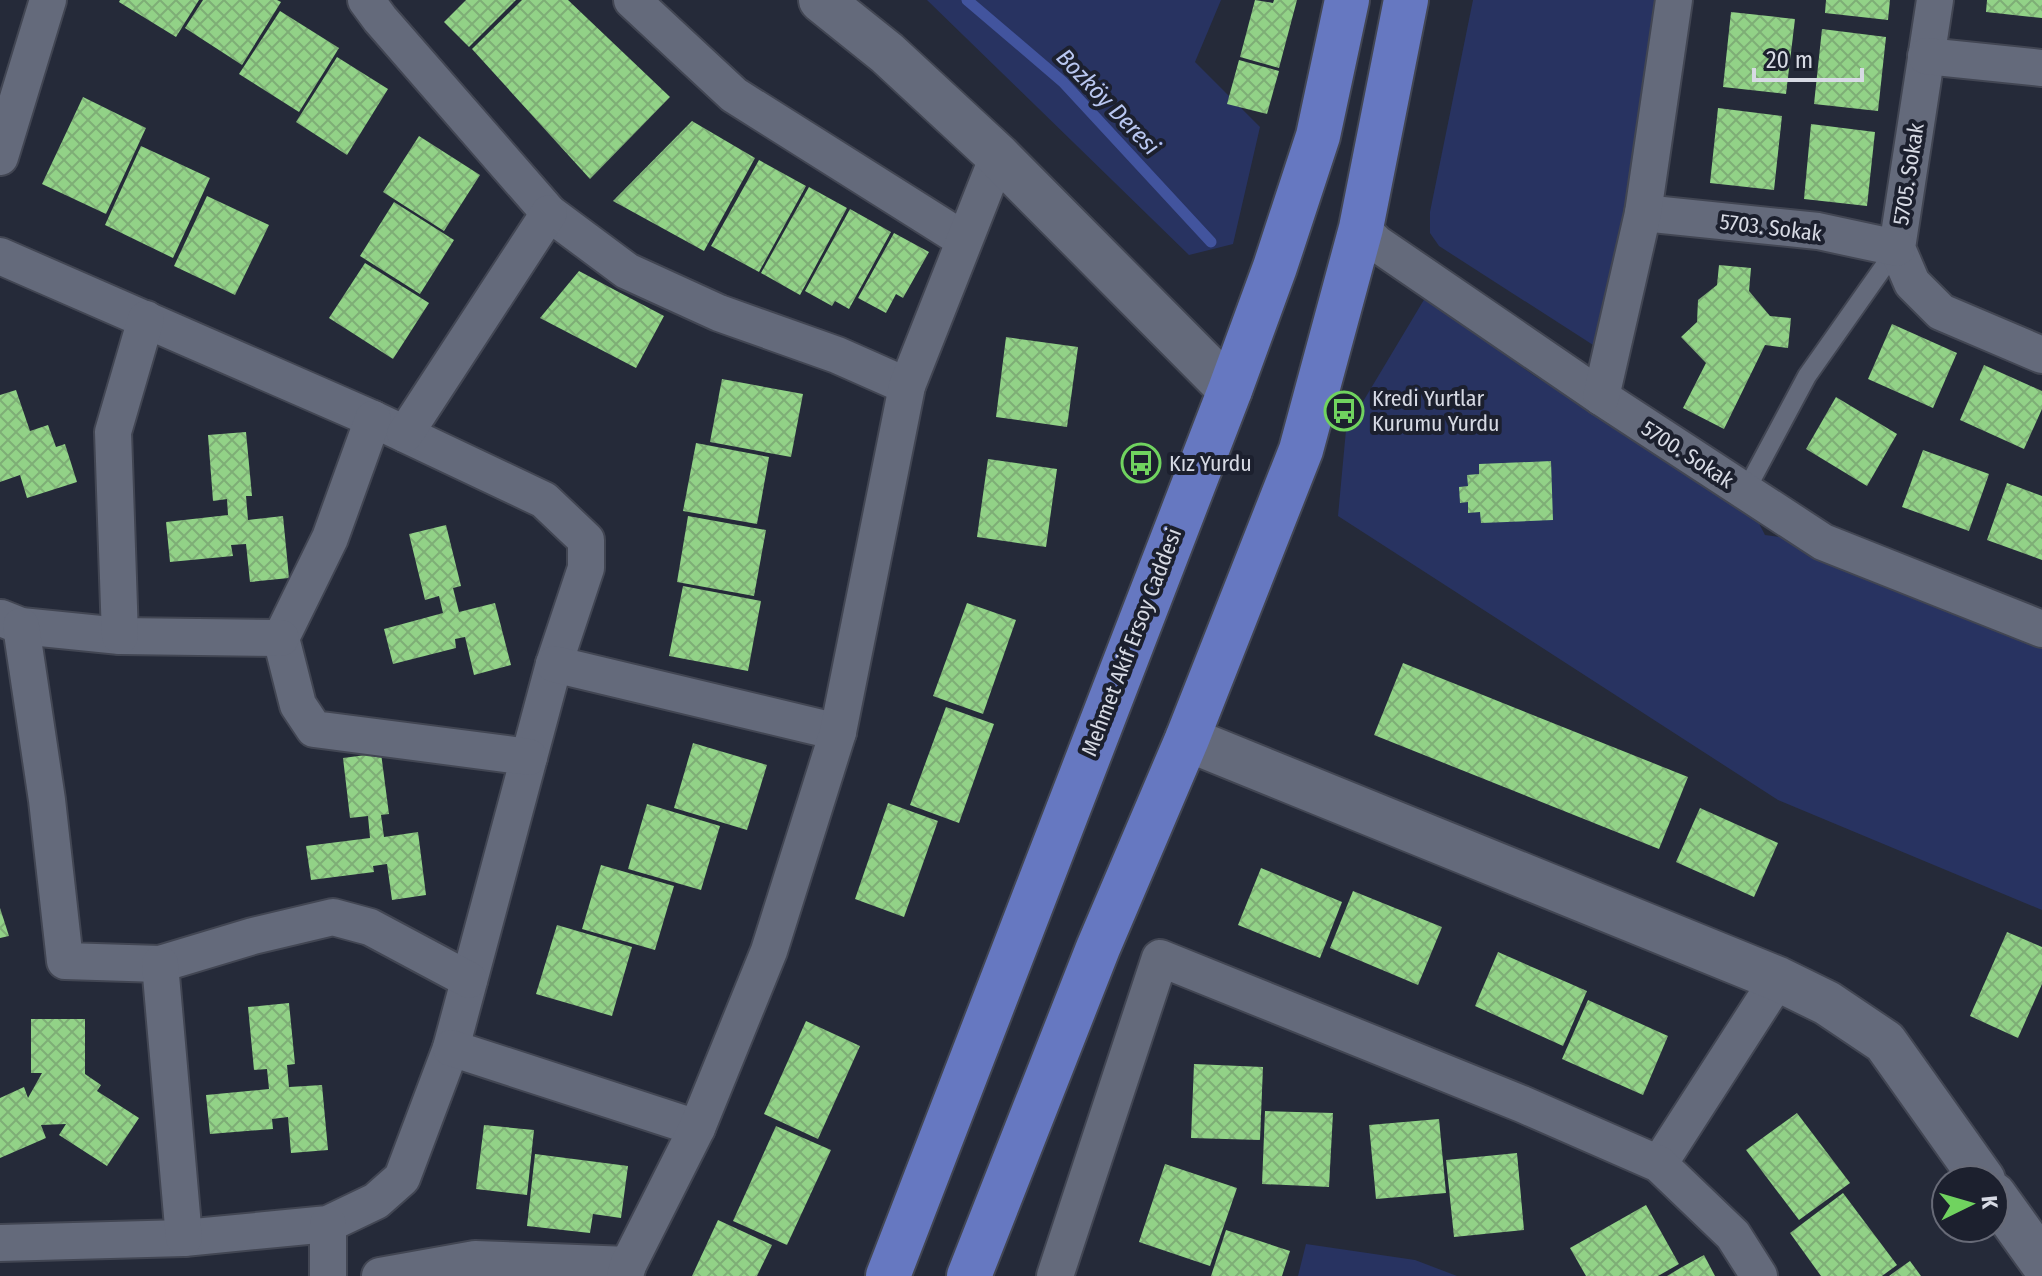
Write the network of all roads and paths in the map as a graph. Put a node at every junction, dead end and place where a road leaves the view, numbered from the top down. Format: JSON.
{"nodes":[{"id":1,"x":48,"y":0,"type":"edge"},
{"id":2,"x":366,"y":0,"type":"edge"},
{"id":3,"x":632,"y":0,"type":"edge"},
{"id":4,"x":821,"y":0,"type":"edge"},
{"id":5,"x":1347,"y":0,"type":"edge"},
{"id":6,"x":1406,"y":0,"type":"edge"},
{"id":7,"x":1674,"y":0,"type":"edge"},
{"id":8,"x":1935,"y":0,"type":"edge"},
{"id":9,"x":1926,"y":56,"type":"junction"},
{"id":10,"x":2042,"y":68,"type":"edge"},
{"id":11,"x":998,"y":156,"type":"junction"},
{"id":12,"x":0,"y":157,"type":"edge"},
{"id":13,"x":549,"y":213,"type":"junction"},
{"id":14,"x":1643,"y":213,"type":"junction"},
{"id":15,"x":1361,"y":228,"type":"junction"},
{"id":16,"x":964,"y":240,"type":"junction"},
{"id":17,"x":1897,"y":248,"type":"junction"},
{"id":18,"x":0,"y":256,"type":"edge"},
{"id":19,"x":146,"y":319,"type":"junction"},
{"id":20,"x":2042,"y":355,"type":"edge"},
{"id":21,"x":907,"y":386,"type":"junction"},
{"id":22,"x":1230,"y":390,"type":"junction"},
{"id":23,"x":1601,"y":397,"type":"junction"},
{"id":24,"x":373,"y":419,"type":"junction"},
{"id":25,"x":405,"y":434,"type":"junction"},
{"id":26,"x":1745,"y":492,"type":"junction"},
{"id":27,"x":10,"y":622,"type":"edge"},
{"id":28,"x":2042,"y":629,"type":"edge"},
{"id":29,"x":120,"y":636,"type":"junction"},
{"id":30,"x":281,"y":638,"type":"junction"},
{"id":31,"x":554,"y":664,"type":"junction"},
{"id":32,"x":838,"y":732,"type":"junction"},
{"id":33,"x":1187,"y":739,"type":"junction"},
{"id":34,"x":529,"y":757,"type":"junction"},
{"id":35,"x":160,"y":964,"type":"junction"},
{"id":36,"x":1778,"y":979,"type":"junction"},
{"id":37,"x":469,"y":980,"type":"junction"},
{"id":38,"x":451,"y":1048,"type":"junction"},
{"id":39,"x":697,"y":1128,"type":"junction"},
{"id":40,"x":1659,"y":1164,"type":"junction"},
{"id":41,"x":1972,"y":1164,"type":"edge"},
{"id":42,"x":2010,"y":1217,"type":"edge"},
{"id":43,"x":328,"y":1224,"type":"junction"},
{"id":44,"x":184,"y":1238,"type":"junction"},
{"id":45,"x":0,"y":1243,"type":"edge"},
{"id":46,"x":2042,"y":1262,"type":"edge"},
{"id":47,"x":626,"y":1271,"type":"edge"},
{"id":48,"x":328,"y":1276,"type":"edge"},
{"id":49,"x":380,"y":1276,"type":"edge"},
{"id":50,"x":888,"y":1276,"type":"edge"},
{"id":51,"x":969,"y":1276,"type":"edge"},
{"id":52,"x":1055,"y":1276,"type":"edge"},
{"id":53,"x":1759,"y":1276,"type":"edge"}],
"edges":[{"from":1,"to":12,"type":"street"},
{"from":2,"to":13,"type":"street"},
{"from":3,"to":16,"type":"street"},
{"from":4,"to":11,"type":"street"},
{"from":5,"to":22,"type":"main road","name":"Mehmet Akif Ersoy Caddesi"},
{"from":6,"to":15,"type":"main road"},
{"from":7,"to":14,"type":"street"},
{"from":8,"to":9,"type":"street","name":"5705. Sokak"},
{"from":9,"to":10,"type":"street"},
{"from":9,"to":17,"type":"street","name":"5705. Sokak"},
{"from":11,"to":16,"type":"street"},
{"from":11,"to":22,"type":"street"},
{"from":13,"to":21,"type":"street"},
{"from":13,"to":25,"type":"street"},
{"from":14,"to":17,"type":"street","name":"5703. Sokak"},
{"from":14,"to":23,"type":"street"},
{"from":15,"to":23,"type":"street","name":"5700. Sokak"},
{"from":15,"to":33,"type":"main road"},
{"from":16,"to":21,"type":"street"},
{"from":17,"to":20,"type":"street","name":"5705. Sokak"},
{"from":17,"to":26,"type":"lane"},
{"from":18,"to":19,"type":"street"},
{"from":19,"to":24,"type":"street"},
{"from":19,"to":29,"type":"street"},
{"from":21,"to":32,"type":"street"},
{"from":22,"to":50,"type":"main road","name":"Mehmet Akif Ersoy Caddesi"},
{"from":23,"to":26,"type":"street","name":"5700. Sokak"},
{"from":24,"to":25,"type":"street"},
{"from":24,"to":30,"type":"street"},
{"from":25,"to":31,"type":"street"},
{"from":26,"to":28,"type":"street","name":"5700. Sokak"},
{"from":27,"to":29,"type":"street"},
{"from":27,"to":35,"type":"street"},
{"from":29,"to":30,"type":"street"},
{"from":30,"to":34,"type":"street"},
{"from":31,"to":32,"type":"street"},
{"from":31,"to":34,"type":"street"},
{"from":32,"to":39,"type":"street"},
{"from":33,"to":36,"type":"street"},
{"from":33,"to":51,"type":"main road"},
{"from":34,"to":37,"type":"street"},
{"from":35,"to":37,"type":"street"},
{"from":35,"to":44,"type":"street"},
{"from":36,"to":40,"type":"street"},
{"from":36,"to":41,"type":"street"},
{"from":37,"to":38,"type":"street"},
{"from":38,"to":39,"type":"street"},
{"from":38,"to":43,"type":"street"},
{"from":39,"to":47,"type":"street"},
{"from":40,"to":52,"type":"street"},
{"from":40,"to":53,"type":"street"},
{"from":42,"to":46,"type":"street"},
{"from":43,"to":44,"type":"street"},
{"from":43,"to":48,"type":"street"},
{"from":44,"to":45,"type":"street"},
{"from":47,"to":49,"type":"street"}]}
